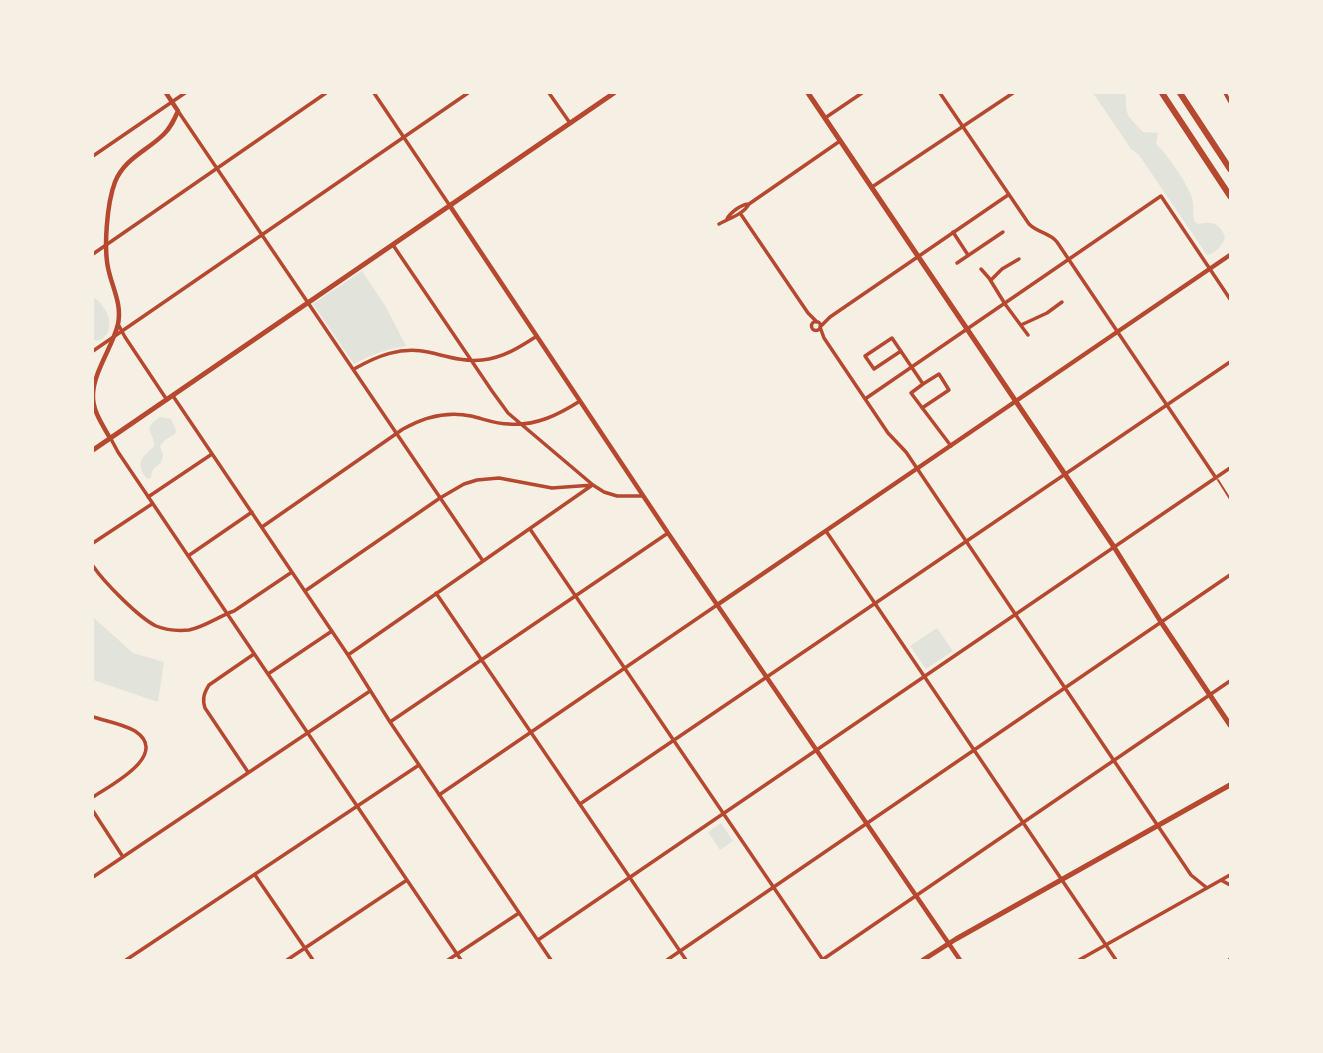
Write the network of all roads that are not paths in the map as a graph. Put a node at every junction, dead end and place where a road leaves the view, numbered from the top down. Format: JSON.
{"nodes":[{"id":1,"x":166,"y":93,"type":"edge"},
{"id":2,"x":185,"y":93,"type":"edge"},
{"id":3,"x":327,"y":93,"type":"edge"},
{"id":4,"x":374,"y":93,"type":"edge"},
{"id":5,"x":468,"y":93,"type":"edge"},
{"id":6,"x":549,"y":93,"type":"edge"},
{"id":7,"x":614,"y":93,"type":"edge"},
{"id":8,"x":808,"y":93,"type":"edge"},
{"id":9,"x":862,"y":93,"type":"edge"},
{"id":10,"x":940,"y":93,"type":"edge"},
{"id":11,"x":1013,"y":93,"type":"edge"},
{"id":12,"x":1161,"y":93,"type":"edge"},
{"id":13,"x":1180,"y":93,"type":"edge"},
{"id":14,"x":1225,"y":93,"type":"edge"},
{"id":15,"x":460,"y":95,"type":"edge"},
{"id":16,"x":172,"y":102,"type":"junction"},
{"id":17,"x":1230,"y":102,"type":"edge"},
{"id":18,"x":178,"y":111,"type":"junction"},
{"id":19,"x":825,"y":118,"type":"junction"},
{"id":20,"x":569,"y":123,"type":"junction"},
{"id":21,"x":963,"y":127,"type":"junction"},
{"id":22,"x":404,"y":137,"type":"junction"},
{"id":23,"x":840,"y":141,"type":"junction"},
{"id":24,"x":93,"y":156,"type":"edge"},
{"id":25,"x":217,"y":168,"type":"junction"},
{"id":26,"x":1230,"y":169,"type":"edge"},
{"id":27,"x":871,"y":188,"type":"junction"},
{"id":28,"x":1009,"y":194,"type":"junction"},
{"id":29,"x":1230,"y":196,"type":"edge"},
{"id":30,"x":749,"y":204,"type":"junction"},
{"id":31,"x":450,"y":206,"type":"junction"},
{"id":32,"x":740,"y":213,"type":"junction"},
{"id":33,"x":727,"y":219,"type":"junction"},
{"id":34,"x":719,"y":224,"type":"dead end"},
{"id":35,"x":953,"y":232,"type":"junction"},
{"id":36,"x":1003,"y":232,"type":"dead end"},
{"id":37,"x":261,"y":235,"type":"junction"},
{"id":38,"x":106,"y":244,"type":"junction"},
{"id":39,"x":393,"y":245,"type":"junction"},
{"id":40,"x":93,"y":254,"type":"edge"},
{"id":41,"x":968,"y":255,"type":"junction"},
{"id":42,"x":917,"y":256,"type":"junction"},
{"id":43,"x":1228,"y":256,"type":"edge"},
{"id":44,"x":1019,"y":259,"type":"dead end"},
{"id":45,"x":1069,"y":259,"type":"junction"},
{"id":46,"x":957,"y":263,"type":"dead end"},
{"id":47,"x":981,"y":269,"type":"dead end"},
{"id":48,"x":1210,"y":269,"type":"junction"},
{"id":49,"x":990,"y":280,"type":"junction"},
{"id":50,"x":1230,"y":299,"type":"edge"},
{"id":51,"x":1062,"y":302,"type":"dead end"},
{"id":52,"x":308,"y":303,"type":"junction"},
{"id":53,"x":1005,"y":304,"type":"junction"},
{"id":54,"x":808,"y":313,"type":"junction"},
{"id":55,"x":118,"y":324,"type":"junction"},
{"id":56,"x":819,"y":324,"type":"junction"},
{"id":57,"x":1021,"y":325,"type":"junction"},
{"id":58,"x":813,"y":328,"type":"junction"},
{"id":59,"x":967,"y":330,"type":"junction"},
{"id":60,"x":121,"y":331,"type":"junction"},
{"id":61,"x":1118,"y":332,"type":"junction"},
{"id":62,"x":1028,"y":335,"type":"dead end"},
{"id":63,"x":537,"y":336,"type":"junction"},
{"id":64,"x":112,"y":338,"type":"junction"},
{"id":65,"x":824,"y":338,"type":"junction"},
{"id":66,"x":93,"y":351,"type":"edge"},
{"id":67,"x":901,"y":351,"type":"junction"},
{"id":68,"x":471,"y":361,"type":"junction"},
{"id":69,"x":1230,"y":362,"type":"edge"},
{"id":70,"x":912,"y":367,"type":"junction"},
{"id":71,"x":354,"y":370,"type":"junction"},
{"id":72,"x":923,"y":384,"type":"junction"},
{"id":73,"x":173,"y":396,"type":"junction"},
{"id":74,"x":865,"y":399,"type":"junction"},
{"id":75,"x":167,"y":400,"type":"junction"},
{"id":76,"x":580,"y":401,"type":"junction"},
{"id":77,"x":1016,"y":402,"type":"junction"},
{"id":78,"x":1167,"y":405,"type":"junction"},
{"id":79,"x":922,"y":408,"type":"junction"},
{"id":80,"x":521,"y":424,"type":"junction"},
{"id":81,"x":397,"y":434,"type":"junction"},
{"id":82,"x":110,"y":438,"type":"junction"},
{"id":83,"x":951,"y":446,"type":"junction"},
{"id":84,"x":93,"y":450,"type":"edge"},
{"id":85,"x":212,"y":454,"type":"junction"},
{"id":86,"x":1230,"y":468,"type":"edge"},
{"id":87,"x":917,"y":469,"type":"junction"},
{"id":88,"x":1065,"y":474,"type":"junction"},
{"id":89,"x":1216,"y":478,"type":"junction"},
{"id":90,"x":593,"y":485,"type":"junction"},
{"id":91,"x":643,"y":496,"type":"junction"},
{"id":92,"x":148,"y":497,"type":"junction"},
{"id":93,"x":440,"y":498,"type":"junction"},
{"id":94,"x":1230,"y":499,"type":"edge"},
{"id":95,"x":152,"y":504,"type":"junction"},
{"id":96,"x":252,"y":512,"type":"junction"},
{"id":97,"x":262,"y":527,"type":"junction"},
{"id":98,"x":530,"y":529,"type":"junction"},
{"id":99,"x":827,"y":531,"type":"junction"},
{"id":100,"x":668,"y":533,"type":"junction"},
{"id":101,"x":966,"y":542,"type":"junction"},
{"id":102,"x":93,"y":543,"type":"edge"},
{"id":103,"x":1114,"y":547,"type":"junction"},
{"id":104,"x":188,"y":556,"type":"junction"},
{"id":105,"x":483,"y":561,"type":"junction"},
{"id":106,"x":93,"y":566,"type":"edge"},
{"id":107,"x":292,"y":572,"type":"junction"},
{"id":108,"x":1230,"y":575,"type":"edge"},
{"id":109,"x":305,"y":591,"type":"junction"},
{"id":110,"x":436,"y":593,"type":"junction"},
{"id":111,"x":575,"y":596,"type":"junction"},
{"id":112,"x":876,"y":604,"type":"junction"},
{"id":113,"x":717,"y":605,"type":"junction"},
{"id":114,"x":227,"y":613,"type":"junction"},
{"id":115,"x":1015,"y":614,"type":"junction"},
{"id":116,"x":1161,"y":622,"type":"junction"},
{"id":117,"x":332,"y":631,"type":"junction"},
{"id":118,"x":254,"y":654,"type":"junction"},
{"id":119,"x":348,"y":655,"type":"junction"},
{"id":120,"x":482,"y":660,"type":"junction"},
{"id":121,"x":624,"y":669,"type":"junction"},
{"id":122,"x":268,"y":674,"type":"junction"},
{"id":123,"x":925,"y":677,"type":"junction"},
{"id":124,"x":767,"y":678,"type":"junction"},
{"id":125,"x":1230,"y":681,"type":"edge"},
{"id":126,"x":1065,"y":688,"type":"junction"},
{"id":127,"x":371,"y":691,"type":"junction"},
{"id":128,"x":1210,"y":695,"type":"junction"},
{"id":129,"x":93,"y":717,"type":"edge"},
{"id":130,"x":390,"y":722,"type":"junction"},
{"id":131,"x":1230,"y":725,"type":"edge"},
{"id":132,"x":531,"y":732,"type":"junction"},
{"id":133,"x":308,"y":733,"type":"junction"},
{"id":134,"x":673,"y":741,"type":"junction"},
{"id":135,"x":817,"y":750,"type":"junction"},
{"id":136,"x":975,"y":751,"type":"junction"},
{"id":137,"x":1114,"y":761,"type":"junction"},
{"id":138,"x":419,"y":765,"type":"junction"},
{"id":139,"x":248,"y":772,"type":"junction"},
{"id":140,"x":1230,"y":785,"type":"edge"},
{"id":141,"x":439,"y":795,"type":"junction"},
{"id":142,"x":93,"y":797,"type":"edge"},
{"id":143,"x":580,"y":804,"type":"junction"},
{"id":144,"x":357,"y":806,"type":"junction"},
{"id":145,"x":93,"y":811,"type":"edge"},
{"id":146,"x":723,"y":815,"type":"junction"},
{"id":147,"x":867,"y":823,"type":"junction"},
{"id":148,"x":1023,"y":823,"type":"junction"},
{"id":149,"x":1157,"y":825,"type":"junction"},
{"id":150,"x":123,"y":857,"type":"junction"},
{"id":151,"x":255,"y":874,"type":"junction"},
{"id":152,"x":1230,"y":875,"type":"edge"},
{"id":153,"x":93,"y":877,"type":"edge"},
{"id":154,"x":630,"y":878,"type":"junction"},
{"id":155,"x":407,"y":880,"type":"junction"},
{"id":156,"x":1061,"y":880,"type":"junction"},
{"id":157,"x":1222,"y":880,"type":"junction"},
{"id":158,"x":1230,"y":885,"type":"edge"},
{"id":159,"x":772,"y":888,"type":"junction"},
{"id":160,"x":1207,"y":888,"type":"junction"},
{"id":161,"x":916,"y":896,"type":"junction"},
{"id":162,"x":519,"y":913,"type":"junction"},
{"id":163,"x":537,"y":940,"type":"junction"},
{"id":164,"x":949,"y":943,"type":"junction"},
{"id":165,"x":1105,"y":945,"type":"junction"},
{"id":166,"x":305,"y":948,"type":"junction"},
{"id":167,"x":680,"y":951,"type":"junction"},
{"id":168,"x":457,"y":955,"type":"junction"},
{"id":169,"x":126,"y":960,"type":"edge"},
{"id":170,"x":287,"y":960,"type":"edge"},
{"id":171,"x":313,"y":960,"type":"edge"},
{"id":172,"x":448,"y":960,"type":"edge"},
{"id":173,"x":461,"y":960,"type":"edge"},
{"id":174,"x":551,"y":960,"type":"edge"},
{"id":175,"x":667,"y":960,"type":"edge"},
{"id":176,"x":687,"y":960,"type":"edge"},
{"id":177,"x":822,"y":960,"type":"edge"},
{"id":178,"x":923,"y":960,"type":"edge"},
{"id":179,"x":960,"y":960,"type":"edge"},
{"id":180,"x":1079,"y":960,"type":"edge"},
{"id":181,"x":1116,"y":960,"type":"edge"}],
"edges":[{"from":1,"to":16,"type":"street"},
{"from":2,"to":16,"type":"street"},
{"from":3,"to":25,"type":"street"},
{"from":4,"to":22,"type":"street"},
{"from":5,"to":15,"type":"street"},
{"from":6,"to":20,"type":"street"},
{"from":7,"to":20,"type":"main road"},
{"from":8,"to":19,"type":"main road"},
{"from":9,"to":19,"type":"street"},
{"from":10,"to":21,"type":"street"},
{"from":11,"to":21,"type":"street"},
{"from":12,"to":29,"type":"highway"},
{"from":13,"to":26,"type":"highway"},
{"from":14,"to":17,"type":"street"},
{"from":15,"to":22,"type":"street"},
{"from":16,"to":18,"type":"street"},
{"from":16,"to":24,"type":"street"},
{"from":18,"to":25,"type":"street"},
{"from":18,"to":38,"type":"street"},
{"from":19,"to":23,"type":"main road"},
{"from":20,"to":31,"type":"main road"},
{"from":21,"to":27,"type":"street"},
{"from":21,"to":28,"type":"street"},
{"from":22,"to":31,"type":"street"},
{"from":22,"to":37,"type":"street"},
{"from":23,"to":27,"type":"main road"},
{"from":23,"to":30,"type":"street"},
{"from":25,"to":37,"type":"street"},
{"from":25,"to":38,"type":"street"},
{"from":27,"to":42,"type":"main road"},
{"from":28,"to":35,"type":"street"},
{"from":28,"to":45,"type":"street"},
{"from":30,"to":32,"type":"street"},
{"from":30,"to":33,"type":"street"},
{"from":31,"to":39,"type":"main road"},
{"from":31,"to":63,"type":"street"},
{"from":32,"to":33,"type":"street"},
{"from":32,"to":54,"type":"street"},
{"from":33,"to":34,"type":"street"},
{"from":35,"to":41,"type":"street"},
{"from":35,"to":42,"type":"street"},
{"from":36,"to":41,"type":"street"},
{"from":37,"to":52,"type":"street"},
{"from":37,"to":60,"type":"street"},
{"from":38,"to":40,"type":"street"},
{"from":38,"to":55,"type":"street"},
{"from":39,"to":52,"type":"main road"},
{"from":39,"to":68,"type":"street"},
{"from":41,"to":46,"type":"street"},
{"from":42,"to":56,"type":"street"},
{"from":42,"to":59,"type":"main road"},
{"from":43,"to":48,"type":"street"},
{"from":44,"to":49,"type":"street"},
{"from":45,"to":48,"type":"street"},
{"from":45,"to":53,"type":"street"},
{"from":45,"to":61,"type":"street"},
{"from":47,"to":49,"type":"street"},
{"from":48,"to":50,"type":"street"},
{"from":48,"to":61,"type":"street"},
{"from":49,"to":53,"type":"street"},
{"from":51,"to":57,"type":"street"},
{"from":52,"to":71,"type":"street"},
{"from":52,"to":73,"type":"main road"},
{"from":53,"to":57,"type":"street"},
{"from":53,"to":59,"type":"street"},
{"from":54,"to":56,"type":"street"},
{"from":54,"to":58,"type":"street"},
{"from":55,"to":60,"type":"street"},
{"from":55,"to":64,"type":"street"},
{"from":56,"to":58,"type":"street"},
{"from":56,"to":65,"type":"street"},
{"from":57,"to":62,"type":"street"},
{"from":58,"to":65,"type":"street"},
{"from":59,"to":70,"type":"street"},
{"from":59,"to":77,"type":"main road"},
{"from":60,"to":64,"type":"street"},
{"from":60,"to":75,"type":"street"},
{"from":61,"to":77,"type":"street"},
{"from":61,"to":78,"type":"street"},
{"from":63,"to":68,"type":"street"},
{"from":63,"to":76,"type":"street"},
{"from":64,"to":66,"type":"street"},
{"from":64,"to":82,"type":"street"},
{"from":65,"to":74,"type":"street"},
{"from":67,"to":67,"type":"street"},
{"from":67,"to":70,"type":"street"},
{"from":68,"to":71,"type":"street"},
{"from":68,"to":80,"type":"street"},
{"from":69,"to":78,"type":"street"},
{"from":70,"to":72,"type":"street"},
{"from":70,"to":74,"type":"street"},
{"from":71,"to":81,"type":"street"},
{"from":72,"to":79,"type":"street"},
{"from":72,"to":79,"type":"street"},
{"from":73,"to":75,"type":"main road"},
{"from":73,"to":85,"type":"street"},
{"from":74,"to":87,"type":"street"},
{"from":75,"to":82,"type":"main road"},
{"from":76,"to":80,"type":"street"},
{"from":76,"to":91,"type":"street"},
{"from":77,"to":83,"type":"street"},
{"from":77,"to":88,"type":"main road"},
{"from":78,"to":88,"type":"street"},
{"from":78,"to":89,"type":"street"},
{"from":79,"to":83,"type":"street"},
{"from":80,"to":81,"type":"street"},
{"from":80,"to":90,"type":"street"},
{"from":81,"to":93,"type":"street"},
{"from":81,"to":97,"type":"street"},
{"from":82,"to":84,"type":"main road"},
{"from":82,"to":92,"type":"street"},
{"from":83,"to":87,"type":"street"},
{"from":85,"to":92,"type":"street"},
{"from":85,"to":96,"type":"street"},
{"from":86,"to":89,"type":"street"},
{"from":87,"to":99,"type":"street"},
{"from":87,"to":101,"type":"street"},
{"from":88,"to":101,"type":"street"},
{"from":88,"to":103,"type":"main road"},
{"from":89,"to":94,"type":"lane"},
{"from":89,"to":103,"type":"street"},
{"from":90,"to":91,"type":"street"},
{"from":90,"to":93,"type":"street"},
{"from":90,"to":98,"type":"street"},
{"from":91,"to":100,"type":"street"},
{"from":92,"to":95,"type":"street"},
{"from":93,"to":105,"type":"street"},
{"from":93,"to":109,"type":"street"},
{"from":95,"to":102,"type":"street"},
{"from":95,"to":104,"type":"street"},
{"from":96,"to":97,"type":"street"},
{"from":96,"to":104,"type":"street"},
{"from":97,"to":107,"type":"street"},
{"from":98,"to":105,"type":"street"},
{"from":98,"to":111,"type":"street"},
{"from":99,"to":112,"type":"street"},
{"from":99,"to":113,"type":"street"},
{"from":100,"to":111,"type":"street"},
{"from":100,"to":113,"type":"street"},
{"from":101,"to":112,"type":"street"},
{"from":101,"to":115,"type":"street"},
{"from":103,"to":115,"type":"street"},
{"from":103,"to":116,"type":"main road"},
{"from":104,"to":114,"type":"street"},
{"from":105,"to":110,"type":"street"},
{"from":106,"to":114,"type":"street"},
{"from":107,"to":109,"type":"street"},
{"from":107,"to":114,"type":"street"},
{"from":108,"to":116,"type":"street"},
{"from":109,"to":117,"type":"street"},
{"from":110,"to":119,"type":"street"},
{"from":110,"to":120,"type":"street"},
{"from":111,"to":120,"type":"street"},
{"from":111,"to":121,"type":"street"},
{"from":112,"to":123,"type":"street"},
{"from":112,"to":124,"type":"street"},
{"from":113,"to":121,"type":"street"},
{"from":113,"to":124,"type":"street"},
{"from":114,"to":118,"type":"street"},
{"from":115,"to":123,"type":"street"},
{"from":115,"to":126,"type":"street"},
{"from":116,"to":126,"type":"street"},
{"from":116,"to":128,"type":"main road"},
{"from":117,"to":119,"type":"street"},
{"from":117,"to":122,"type":"street"},
{"from":118,"to":122,"type":"street"},
{"from":118,"to":139,"type":"street"},
{"from":119,"to":127,"type":"street"},
{"from":120,"to":130,"type":"street"},
{"from":120,"to":132,"type":"street"},
{"from":121,"to":132,"type":"street"},
{"from":121,"to":134,"type":"street"},
{"from":122,"to":133,"type":"street"},
{"from":123,"to":135,"type":"street"},
{"from":123,"to":136,"type":"street"},
{"from":124,"to":134,"type":"street"},
{"from":124,"to":135,"type":"street"},
{"from":125,"to":128,"type":"street"},
{"from":126,"to":136,"type":"street"},
{"from":126,"to":137,"type":"street"},
{"from":127,"to":130,"type":"street"},
{"from":127,"to":133,"type":"street"},
{"from":128,"to":131,"type":"main road"},
{"from":128,"to":137,"type":"street"},
{"from":129,"to":142,"type":"street"},
{"from":130,"to":138,"type":"street"},
{"from":132,"to":141,"type":"street"},
{"from":132,"to":143,"type":"street"},
{"from":133,"to":139,"type":"street"},
{"from":133,"to":144,"type":"street"},
{"from":134,"to":143,"type":"street"},
{"from":134,"to":146,"type":"street"},
{"from":135,"to":146,"type":"street"},
{"from":135,"to":147,"type":"street"},
{"from":136,"to":147,"type":"street"},
{"from":136,"to":148,"type":"street"},
{"from":137,"to":148,"type":"street"},
{"from":137,"to":149,"type":"street"},
{"from":138,"to":141,"type":"street"},
{"from":138,"to":144,"type":"street"},
{"from":139,"to":150,"type":"street"},
{"from":140,"to":149,"type":"main road"},
{"from":141,"to":162,"type":"street"},
{"from":143,"to":154,"type":"street"},
{"from":144,"to":151,"type":"street"},
{"from":144,"to":155,"type":"street"},
{"from":145,"to":150,"type":"street"},
{"from":146,"to":154,"type":"street"},
{"from":146,"to":159,"type":"street"},
{"from":147,"to":159,"type":"street"},
{"from":147,"to":161,"type":"street"},
{"from":148,"to":156,"type":"street"},
{"from":148,"to":161,"type":"street"},
{"from":149,"to":156,"type":"main road"},
{"from":149,"to":160,"type":"street"},
{"from":150,"to":153,"type":"street"},
{"from":151,"to":166,"type":"street"},
{"from":151,"to":169,"type":"street"},
{"from":152,"to":157,"type":"street"},
{"from":154,"to":163,"type":"street"},
{"from":154,"to":167,"type":"street"},
{"from":155,"to":166,"type":"street"},
{"from":155,"to":168,"type":"street"},
{"from":156,"to":164,"type":"main road"},
{"from":156,"to":165,"type":"street"},
{"from":157,"to":158,"type":"street"},
{"from":157,"to":160,"type":"street"},
{"from":159,"to":167,"type":"street"},
{"from":159,"to":177,"type":"street"},
{"from":160,"to":165,"type":"street"},
{"from":161,"to":164,"type":"street"},
{"from":161,"to":177,"type":"street"},
{"from":162,"to":163,"type":"street"},
{"from":162,"to":168,"type":"street"},
{"from":163,"to":174,"type":"street"},
{"from":164,"to":178,"type":"main road"},
{"from":164,"to":179,"type":"street"},
{"from":165,"to":180,"type":"street"},
{"from":165,"to":181,"type":"street"},
{"from":166,"to":170,"type":"street"},
{"from":166,"to":171,"type":"street"},
{"from":167,"to":175,"type":"street"},
{"from":167,"to":176,"type":"street"},
{"from":168,"to":172,"type":"street"},
{"from":168,"to":173,"type":"street"}]}
